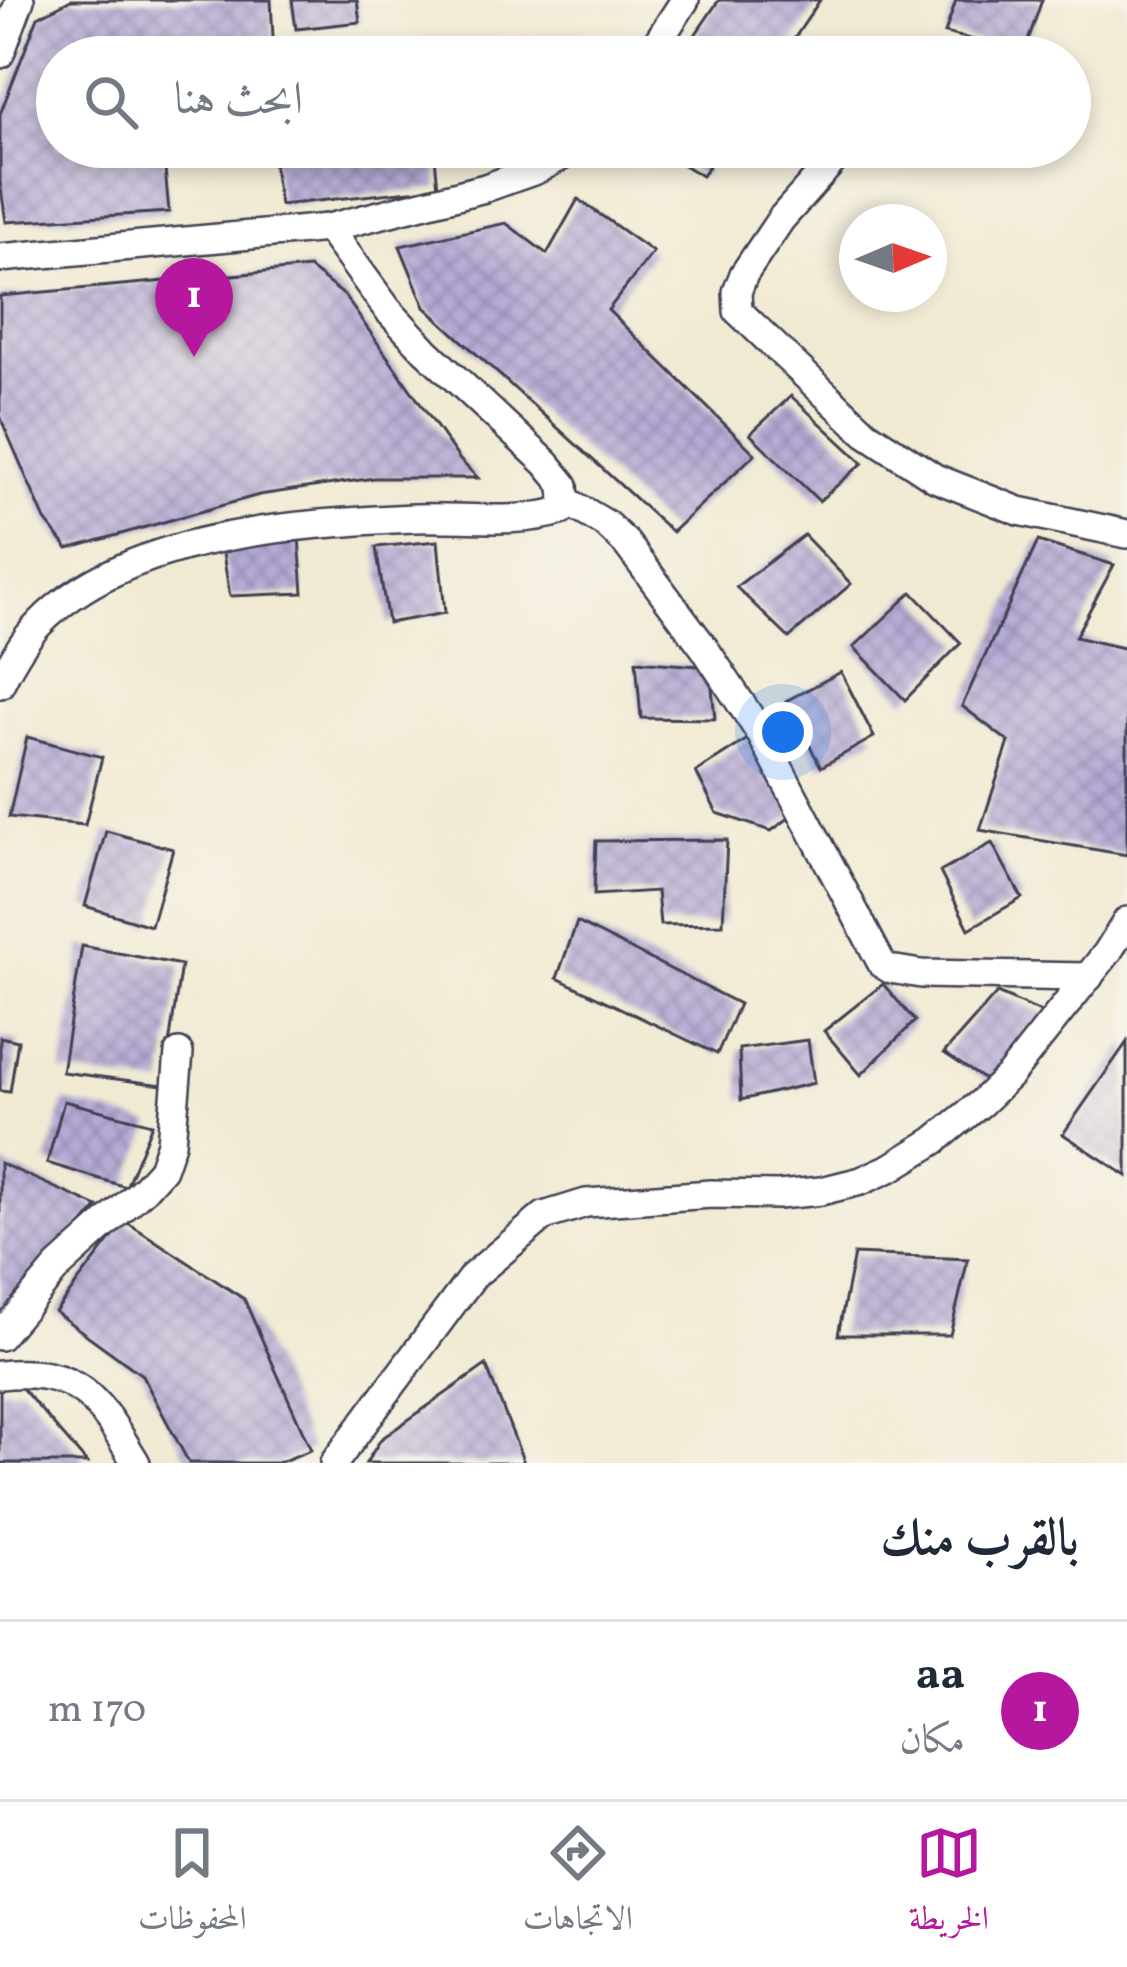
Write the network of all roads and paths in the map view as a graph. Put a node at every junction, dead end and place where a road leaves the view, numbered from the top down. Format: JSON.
{"nodes":[{"id":1,"x":20,"y":0,"type":"edge"},
{"id":2,"x":685,"y":0,"type":"edge"},
{"id":3,"x":662,"y":36,"type":"edge"},
{"id":4,"x":0,"y":53,"type":"edge"},
{"id":5,"x":541,"y":168,"type":"edge"},
{"id":6,"x":826,"y":168,"type":"edge"},
{"id":7,"x":328,"y":228,"type":"junction"},
{"id":8,"x":0,"y":259,"type":"edge"},
{"id":9,"x":566,"y":500,"type":"junction"},
{"id":10,"x":1127,"y":534,"type":"edge"},
{"id":11,"x":0,"y":684,"type":"edge"},
{"id":12,"x":1127,"y":921,"type":"edge"},
{"id":13,"x":1089,"y":977,"type":"junction"},
{"id":14,"x":179,"y":1052,"type":"dead end"},
{"id":15,"x":0,"y":1336,"type":"edge"},
{"id":16,"x":0,"y":1376,"type":"edge"},
{"id":17,"x":136,"y":1463,"type":"edge"},
{"id":18,"x":334,"y":1463,"type":"edge"}],
"edges":[{"from":1,"to":4,"type":"street"},
{"from":2,"to":3,"type":"street"},
{"from":5,"to":7,"type":"street"},
{"from":6,"to":10,"type":"street"},
{"from":7,"to":8,"type":"street"},
{"from":7,"to":9,"type":"street"},
{"from":9,"to":11,"type":"street"},
{"from":9,"to":13,"type":"street"},
{"from":12,"to":13,"type":"street"},
{"from":13,"to":18,"type":"street"},
{"from":14,"to":15,"type":"street"},
{"from":16,"to":17,"type":"street"}]}
